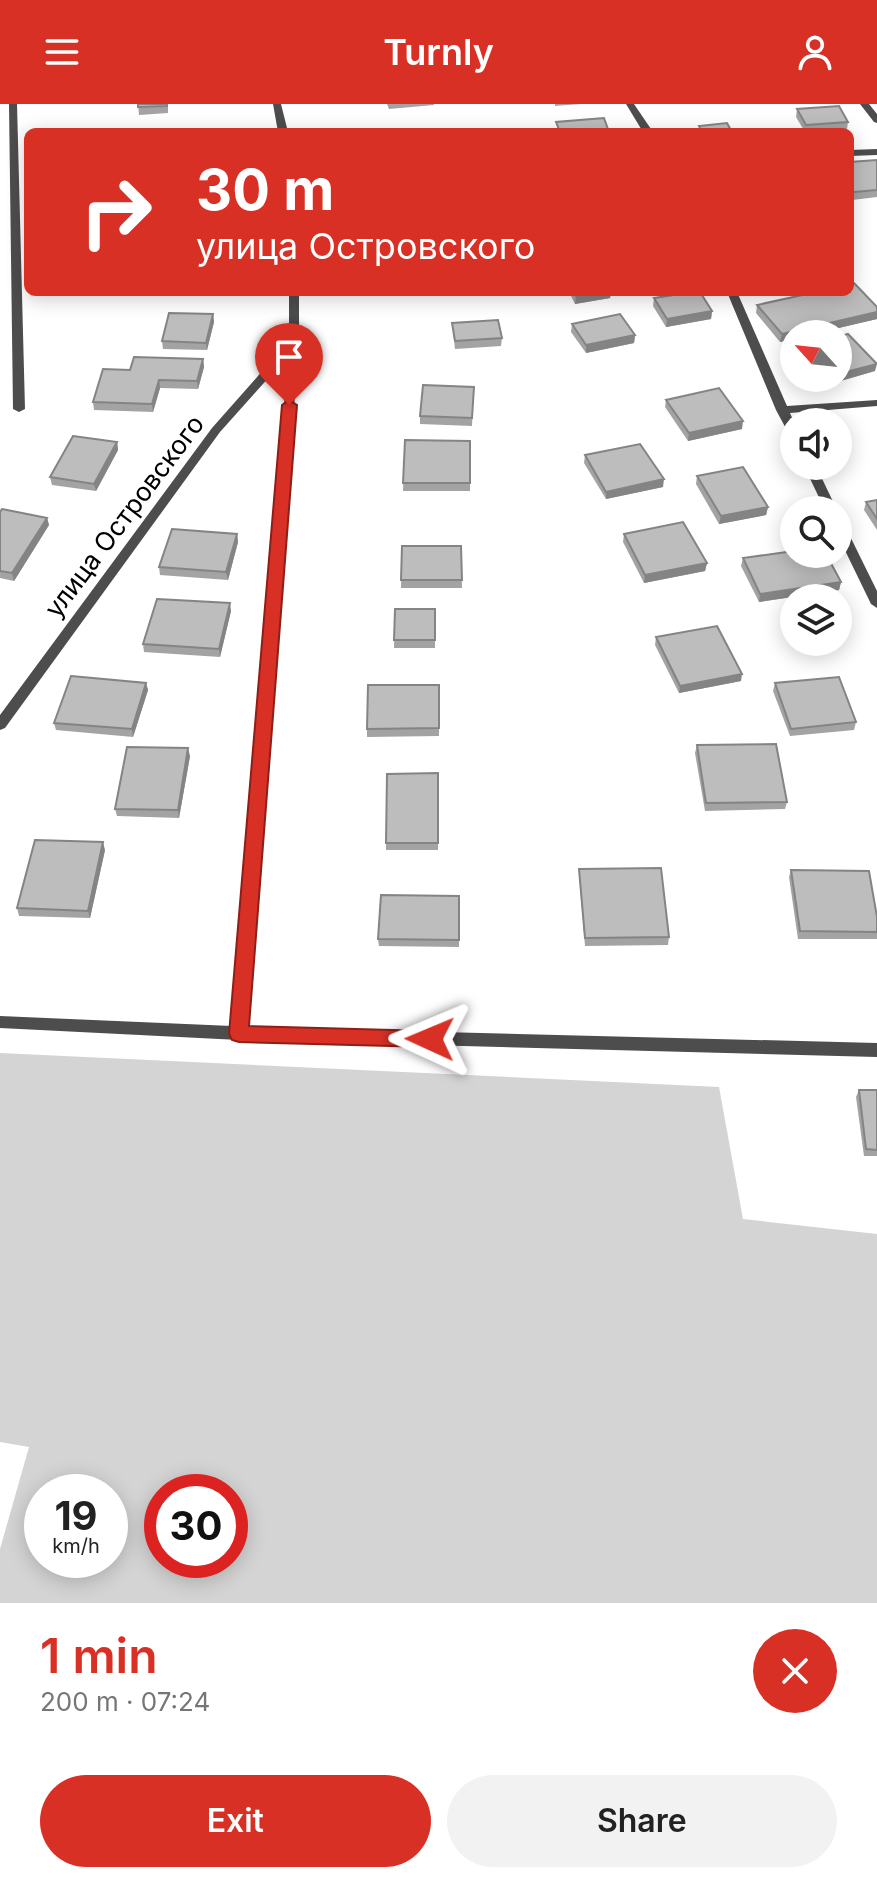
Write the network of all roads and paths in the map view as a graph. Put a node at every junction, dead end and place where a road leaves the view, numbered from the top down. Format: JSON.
{"nodes":[{"id":1,"x":13,"y":104,"type":"edge"},
{"id":2,"x":277,"y":104,"type":"edge"},
{"id":3,"x":630,"y":104,"type":"edge"},
{"id":4,"x":864,"y":104,"type":"edge"},
{"id":5,"x":877,"y":120,"type":"edge"},
{"id":6,"x":282,"y":128,"type":"edge"},
{"id":7,"x":645,"y":128,"type":"edge"},
{"id":8,"x":6,"y":143,"type":"edge"},
{"id":9,"x":877,"y":152,"type":"edge"},
{"id":10,"x":854,"y":153,"type":"edge"},
{"id":11,"x":294,"y":296,"type":"edge"},
{"id":12,"x":734,"y":296,"type":"edge"},
{"id":13,"x":294,"y":342,"type":"junction"},
{"id":14,"x":877,"y":403,"type":"edge"},
{"id":15,"x":781,"y":408,"type":"edge"},
{"id":16,"x":809,"y":408,"type":"edge"},
{"id":17,"x":19,"y":409,"type":"dead end"},
{"id":18,"x":852,"y":553,"type":"edge"},
{"id":19,"x":877,"y":604,"type":"edge"},
{"id":20,"x":0,"y":725,"type":"edge"},
{"id":21,"x":0,"y":1022,"type":"edge"},
{"id":22,"x":239,"y":1034,"type":"junction"},
{"id":23,"x":877,"y":1050,"type":"edge"}],
"edges":[{"from":1,"to":8,"type":"street"},
{"from":2,"to":6,"type":"street"},
{"from":3,"to":7,"type":"street"},
{"from":4,"to":5,"type":"street"},
{"from":8,"to":17,"type":"street"},
{"from":9,"to":10,"type":"street"},
{"from":11,"to":13,"type":"street"},
{"from":12,"to":15,"type":"street"},
{"from":13,"to":20,"type":"street","name":"улица Островского"},
{"from":13,"to":22,"type":"street"},
{"from":14,"to":16,"type":"street"},
{"from":18,"to":19,"type":"street"},
{"from":21,"to":22,"type":"street"},
{"from":22,"to":23,"type":"street"}]}
